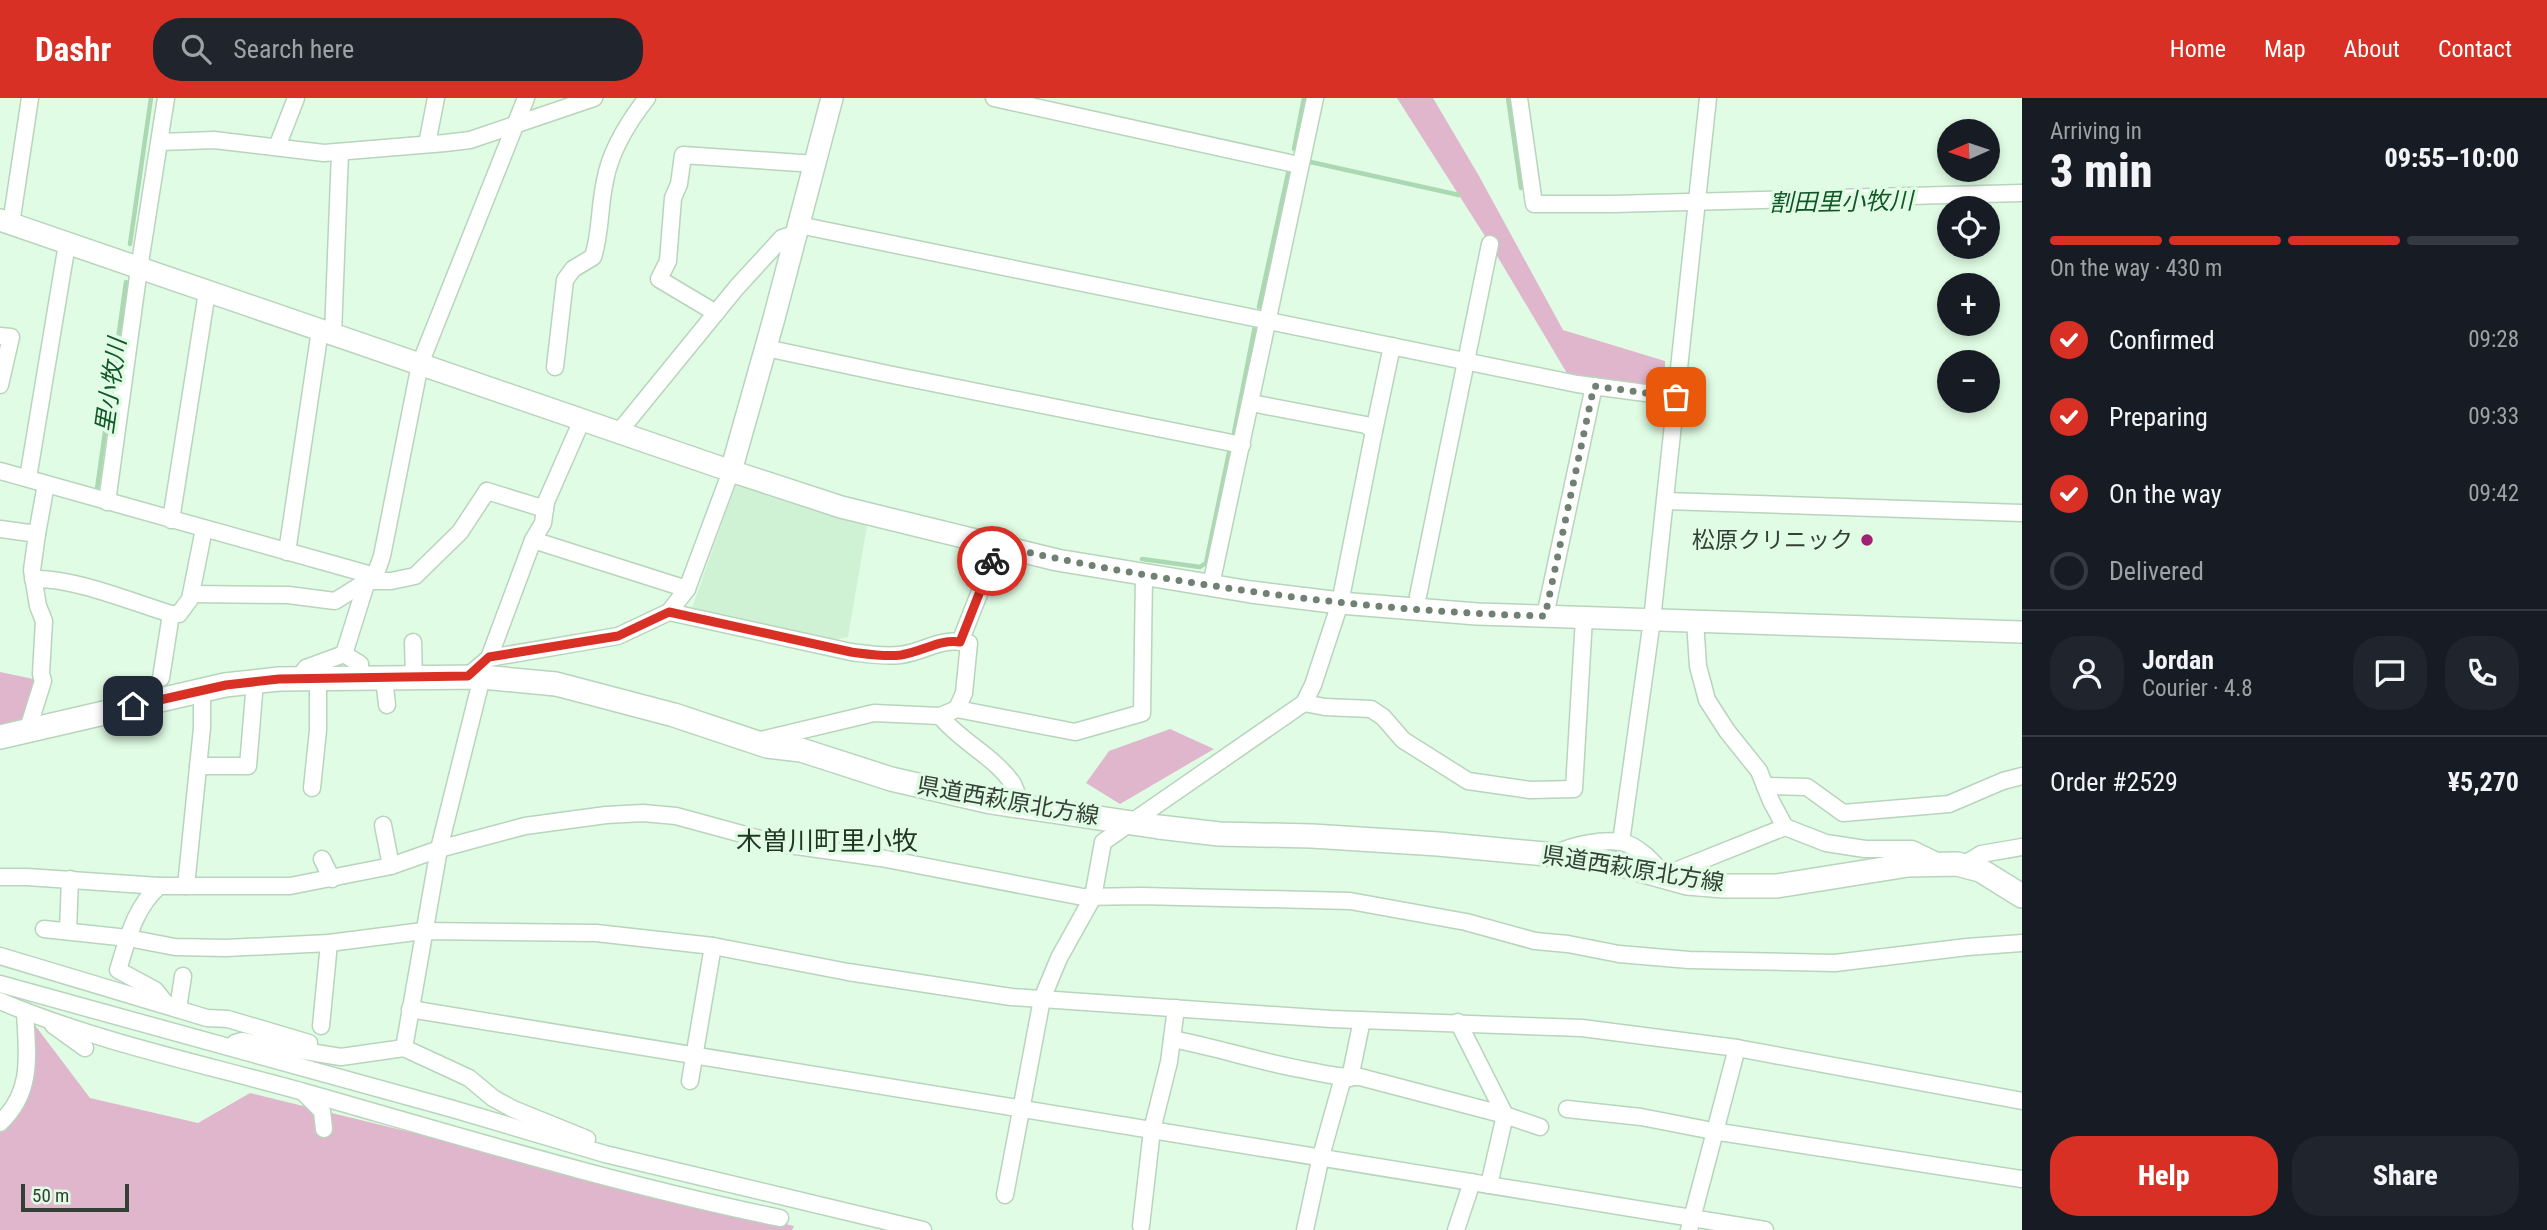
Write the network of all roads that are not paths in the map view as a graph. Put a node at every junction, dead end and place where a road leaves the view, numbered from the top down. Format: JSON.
{"nodes":[{"id":1,"x":30,"y":98,"type":"edge"},
{"id":2,"x":166,"y":98,"type":"edge"},
{"id":3,"x":296,"y":98,"type":"edge"},
{"id":4,"x":436,"y":98,"type":"edge"},
{"id":5,"x":526,"y":98,"type":"edge"},
{"id":6,"x":594,"y":98,"type":"edge"},
{"id":7,"x":647,"y":98,"type":"edge"},
{"id":8,"x":832,"y":98,"type":"edge"},
{"id":9,"x":994,"y":98,"type":"edge"},
{"id":10,"x":1315,"y":98,"type":"edge"},
{"id":11,"x":1519,"y":98,"type":"edge"},
{"id":12,"x":1708,"y":98,"type":"edge"},
{"id":13,"x":515,"y":124,"type":"junction"},
{"id":14,"x":160,"y":142,"type":"junction"},
{"id":15,"x":427,"y":144,"type":"junction"},
{"id":16,"x":277,"y":147,"type":"junction"},
{"id":17,"x":340,"y":152,"type":"junction"},
{"id":18,"x":815,"y":164,"type":"junction"},
{"id":19,"x":1299,"y":165,"type":"junction"},
{"id":20,"x":2022,"y":193,"type":"edge"},
{"id":21,"x":1697,"y":200,"type":"junction"},
{"id":22,"x":6,"y":222,"type":"edge"},
{"id":23,"x":798,"y":229,"type":"junction"},
{"id":24,"x":67,"y":244,"type":"junction"},
{"id":25,"x":1490,"y":244,"type":"dead end"},
{"id":26,"x":139,"y":269,"type":"junction"},
{"id":27,"x":206,"y":292,"type":"junction"},
{"id":28,"x":716,"y":313,"type":"junction"},
{"id":29,"x":1268,"y":321,"type":"junction"},
{"id":30,"x":327,"y":332,"type":"junction"},
{"id":31,"x":0,"y":336,"type":"edge"},
{"id":32,"x":1392,"y":346,"type":"junction"},
{"id":33,"x":766,"y":348,"type":"junction"},
{"id":34,"x":1466,"y":360,"type":"junction"},
{"id":35,"x":420,"y":364,"type":"junction"},
{"id":36,"x":555,"y":368,"type":"dead end"},
{"id":37,"x":0,"y":385,"type":"edge"},
{"id":38,"x":1594,"y":386,"type":"junction"},
{"id":39,"x":1676,"y":397,"type":"junction"},
{"id":40,"x":1251,"y":403,"type":"junction"},
{"id":41,"x":582,"y":420,"type":"junction"},
{"id":42,"x":1374,"y":431,"type":"junction"},
{"id":43,"x":618,"y":433,"type":"junction"},
{"id":44,"x":1242,"y":445,"type":"junction"},
{"id":45,"x":0,"y":471,"type":"edge"},
{"id":46,"x":731,"y":471,"type":"junction"},
{"id":47,"x":28,"y":478,"type":"junction"},
{"id":48,"x":46,"y":484,"type":"junction"},
{"id":49,"x":1666,"y":501,"type":"junction"},
{"id":50,"x":107,"y":502,"type":"junction"},
{"id":51,"x":545,"y":509,"type":"junction"},
{"id":52,"x":2022,"y":513,"type":"edge"},
{"id":53,"x":171,"y":520,"type":"junction"},
{"id":54,"x":0,"y":529,"type":"edge"},
{"id":55,"x":204,"y":529,"type":"junction"},
{"id":56,"x":37,"y":534,"type":"junction"},
{"id":57,"x":533,"y":540,"type":"junction"},
{"id":58,"x":998,"y":545,"type":"junction"},
{"id":59,"x":287,"y":552,"type":"junction"},
{"id":60,"x":1144,"y":575,"type":"junction"},
{"id":61,"x":33,"y":579,"type":"junction"},
{"id":62,"x":371,"y":579,"type":"junction"},
{"id":63,"x":1211,"y":585,"type":"junction"},
{"id":64,"x":687,"y":589,"type":"junction"},
{"id":65,"x":191,"y":594,"type":"junction"},
{"id":66,"x":1418,"y":596,"type":"dead end"},
{"id":67,"x":1340,"y":603,"type":"junction"},
{"id":68,"x":669,"y":612,"type":"junction"},
{"id":69,"x":171,"y":614,"type":"junction"},
{"id":70,"x":1545,"y":616,"type":"junction"},
{"id":71,"x":1584,"y":618,"type":"junction"},
{"id":72,"x":1652,"y":620,"type":"junction"},
{"id":73,"x":1695,"y":621,"type":"junction"},
{"id":74,"x":2022,"y":632,"type":"edge"},
{"id":75,"x":414,"y":642,"type":"dead end"},
{"id":76,"x":960,"y":642,"type":"junction"},
{"id":77,"x":344,"y":654,"type":"junction"},
{"id":78,"x":479,"y":670,"type":"junction"},
{"id":79,"x":414,"y":677,"type":"junction"},
{"id":80,"x":160,"y":678,"type":"dead end"},
{"id":81,"x":372,"y":678,"type":"junction"},
{"id":82,"x":308,"y":679,"type":"junction"},
{"id":83,"x":255,"y":682,"type":"junction"},
{"id":84,"x":202,"y":690,"type":"junction"},
{"id":85,"x":1304,"y":703,"type":"junction"},
{"id":86,"x":387,"y":705,"type":"dead end"},
{"id":87,"x":957,"y":709,"type":"junction"},
{"id":88,"x":940,"y":716,"type":"junction"},
{"id":89,"x":27,"y":732,"type":"junction"},
{"id":90,"x":0,"y":737,"type":"edge"},
{"id":91,"x":755,"y":742,"type":"junction"},
{"id":92,"x":198,"y":766,"type":"junction"},
{"id":93,"x":2022,"y":776,"type":"edge"},
{"id":94,"x":1765,"y":786,"type":"junction"},
{"id":95,"x":312,"y":788,"type":"dead end"},
{"id":96,"x":1021,"y":804,"type":"junction"},
{"id":97,"x":1132,"y":823,"type":"junction"},
{"id":98,"x":383,"y":825,"type":"dead end"},
{"id":99,"x":1785,"y":827,"type":"junction"},
{"id":100,"x":1622,"y":842,"type":"junction"},
{"id":101,"x":2022,"y":846,"type":"edge"},
{"id":102,"x":439,"y":849,"type":"junction"},
{"id":103,"x":1553,"y":855,"type":"junction"},
{"id":104,"x":322,"y":859,"type":"dead end"},
{"id":105,"x":1952,"y":864,"type":"junction"},
{"id":106,"x":391,"y":866,"type":"junction"},
{"id":107,"x":0,"y":877,"type":"edge"},
{"id":108,"x":1668,"y":878,"type":"junction"},
{"id":109,"x":70,"y":879,"type":"junction"},
{"id":110,"x":332,"y":880,"type":"junction"},
{"id":111,"x":159,"y":886,"type":"junction"},
{"id":112,"x":186,"y":886,"type":"junction"},
{"id":113,"x":2022,"y":896,"type":"edge"},
{"id":114,"x":1093,"y":897,"type":"junction"},
{"id":115,"x":44,"y":929,"type":"dead end"},
{"id":116,"x":68,"y":930,"type":"junction"},
{"id":117,"x":423,"y":931,"type":"junction"},
{"id":118,"x":128,"y":938,"type":"junction"},
{"id":119,"x":330,"y":943,"type":"junction"},
{"id":120,"x":2022,"y":943,"type":"edge"},
{"id":121,"x":713,"y":946,"type":"junction"},
{"id":122,"x":0,"y":956,"type":"edge"},
{"id":123,"x":0,"y":965,"type":"edge"},
{"id":124,"x":46,"y":970,"type":"junction"},
{"id":125,"x":183,"y":976,"type":"dead end"},
{"id":126,"x":0,"y":984,"type":"edge"},
{"id":127,"x":107,"y":988,"type":"junction"},
{"id":128,"x":1042,"y":999,"type":"junction"},
{"id":129,"x":0,"y":1001,"type":"edge"},
{"id":130,"x":173,"y":1008,"type":"junction"},
{"id":131,"x":1175,"y":1008,"type":"junction"},
{"id":132,"x":410,"y":1009,"type":"junction"},
{"id":133,"x":98,"y":1011,"type":"junction"},
{"id":134,"x":25,"y":1012,"type":"junction"},
{"id":135,"x":46,"y":1019,"type":"junction"},
{"id":136,"x":1362,"y":1020,"type":"junction"},
{"id":137,"x":1458,"y":1022,"type":"junction"},
{"id":138,"x":321,"y":1026,"type":"dead end"},
{"id":139,"x":1172,"y":1039,"type":"junction"},
{"id":140,"x":223,"y":1046,"type":"junction"},
{"id":141,"x":85,"y":1048,"type":"dead end"},
{"id":142,"x":404,"y":1048,"type":"junction"},
{"id":143,"x":1737,"y":1048,"type":"junction"},
{"id":144,"x":352,"y":1055,"type":"junction"},
{"id":145,"x":694,"y":1057,"type":"junction"},
{"id":146,"x":238,"y":1074,"type":"junction"},
{"id":147,"x":1347,"y":1078,"type":"junction"},
{"id":148,"x":690,"y":1081,"type":"dead end"},
{"id":149,"x":304,"y":1092,"type":"junction"},
{"id":150,"x":250,"y":1093,"type":"dead end"},
{"id":151,"x":2022,"y":1101,"type":"edge"},
{"id":152,"x":1021,"y":1109,"type":"junction"},
{"id":153,"x":1567,"y":1110,"type":"dead end"},
{"id":154,"x":1506,"y":1115,"type":"junction"},
{"id":155,"x":0,"y":1123,"type":"edge"},
{"id":156,"x":1540,"y":1127,"type":"dead end"},
{"id":157,"x":324,"y":1129,"type":"dead end"},
{"id":158,"x":1152,"y":1130,"type":"junction"},
{"id":159,"x":1713,"y":1131,"type":"junction"},
{"id":160,"x":605,"y":1154,"type":"junction"},
{"id":161,"x":1321,"y":1156,"type":"junction"},
{"id":162,"x":2022,"y":1179,"type":"edge"},
{"id":163,"x":1472,"y":1182,"type":"junction"},
{"id":164,"x":1489,"y":1185,"type":"junction"},
{"id":165,"x":1005,"y":1195,"type":"dead end"},
{"id":166,"x":780,"y":1218,"type":"dead end"},
{"id":167,"x":1690,"y":1224,"type":"edge"},
{"id":168,"x":1142,"y":1226,"type":"dead end"},
{"id":169,"x":923,"y":1230,"type":"edge"},
{"id":170,"x":1305,"y":1230,"type":"edge"},
{"id":171,"x":1457,"y":1230,"type":"edge"},
{"id":172,"x":1765,"y":1230,"type":"edge"}],
"edges":[{"from":1,"to":22,"type":"street"},
{"from":2,"to":14,"type":"street"},
{"from":3,"to":16,"type":"street"},
{"from":4,"to":15,"type":"street"},
{"from":5,"to":13,"type":"street"},
{"from":6,"to":13,"type":"street"},
{"from":7,"to":36,"type":"street"},
{"from":8,"to":18,"type":"street"},
{"from":9,"to":19,"type":"street"},
{"from":10,"to":19,"type":"street"},
{"from":11,"to":21,"type":"street"},
{"from":12,"to":21,"type":"street"},
{"from":13,"to":15,"type":"street"},
{"from":13,"to":35,"type":"street"},
{"from":14,"to":16,"type":"street"},
{"from":14,"to":26,"type":"street"},
{"from":15,"to":17,"type":"street"},
{"from":16,"to":17,"type":"street"},
{"from":17,"to":30,"type":"street"},
{"from":18,"to":23,"type":"street"},
{"from":18,"to":28,"type":"street"},
{"from":19,"to":29,"type":"street"},
{"from":20,"to":21,"type":"street"},
{"from":21,"to":39,"type":"street"},
{"from":22,"to":24,"type":"street"},
{"from":23,"to":28,"type":"street"},
{"from":23,"to":29,"type":"street"},
{"from":23,"to":33,"type":"street"},
{"from":24,"to":26,"type":"street"},
{"from":24,"to":47,"type":"street"},
{"from":25,"to":34,"type":"street"},
{"from":26,"to":27,"type":"street"},
{"from":26,"to":50,"type":"street"},
{"from":27,"to":30,"type":"street"},
{"from":27,"to":53,"type":"street"},
{"from":28,"to":43,"type":"street"},
{"from":29,"to":32,"type":"street"},
{"from":29,"to":40,"type":"street"},
{"from":30,"to":35,"type":"street"},
{"from":30,"to":59,"type":"street"},
{"from":31,"to":37,"type":"street"},
{"from":32,"to":34,"type":"street"},
{"from":32,"to":42,"type":"street"},
{"from":33,"to":44,"type":"street"},
{"from":33,"to":46,"type":"street"},
{"from":34,"to":38,"type":"street"},
{"from":34,"to":66,"type":"street"},
{"from":35,"to":41,"type":"street"},
{"from":35,"to":62,"type":"street"},
{"from":38,"to":39,"type":"street"},
{"from":38,"to":70,"type":"street"},
{"from":39,"to":49,"type":"street"},
{"from":40,"to":42,"type":"street"},
{"from":40,"to":44,"type":"street"},
{"from":41,"to":43,"type":"street"},
{"from":41,"to":51,"type":"street"},
{"from":42,"to":67,"type":"street"},
{"from":43,"to":46,"type":"street"},
{"from":44,"to":63,"type":"street"},
{"from":45,"to":47,"type":"street"},
{"from":46,"to":58,"type":"street"},
{"from":46,"to":64,"type":"street"},
{"from":47,"to":48,"type":"street"},
{"from":48,"to":50,"type":"street"},
{"from":48,"to":56,"type":"street"},
{"from":49,"to":52,"type":"street"},
{"from":49,"to":72,"type":"street"},
{"from":50,"to":53,"type":"street"},
{"from":51,"to":57,"type":"street"},
{"from":51,"to":62,"type":"street"},
{"from":53,"to":55,"type":"street"},
{"from":54,"to":56,"type":"street"},
{"from":55,"to":59,"type":"street"},
{"from":55,"to":65,"type":"street"},
{"from":56,"to":61,"type":"street"},
{"from":57,"to":64,"type":"street"},
{"from":57,"to":78,"type":"street"},
{"from":58,"to":60,"type":"street"},
{"from":58,"to":76,"type":"street"},
{"from":59,"to":62,"type":"street"},
{"from":60,"to":63,"type":"street"},
{"from":60,"to":87,"type":"street"},
{"from":61,"to":69,"type":"street"},
{"from":61,"to":89,"type":"street"},
{"from":62,"to":65,"type":"street"},
{"from":62,"to":77,"type":"street"},
{"from":63,"to":67,"type":"street"},
{"from":64,"to":68,"type":"street"},
{"from":65,"to":69,"type":"street"},
{"from":67,"to":70,"type":"street"},
{"from":67,"to":85,"type":"street"},
{"from":68,"to":76,"type":"street"},
{"from":68,"to":78,"type":"street"},
{"from":69,"to":80,"type":"street"},
{"from":70,"to":71,"type":"street"},
{"from":71,"to":72,"type":"street"},
{"from":71,"to":85,"type":"street"},
{"from":72,"to":73,"type":"street"},
{"from":72,"to":100,"type":"street"},
{"from":73,"to":74,"type":"street"},
{"from":73,"to":94,"type":"street"},
{"from":75,"to":79,"type":"street"},
{"from":76,"to":87,"type":"street"},
{"from":77,"to":81,"type":"street"},
{"from":77,"to":82,"type":"street"},
{"from":78,"to":79,"type":"main road","name":"県道西萩原北方線"},
{"from":78,"to":91,"type":"main road","name":"県道西萩原北方線"},
{"from":78,"to":102,"type":"street"},
{"from":79,"to":81,"type":"main road","name":"県道西萩原北方線"},
{"from":81,"to":82,"type":"main road","name":"県道西萩原北方線"},
{"from":81,"to":86,"type":"street"},
{"from":82,"to":83,"type":"main road","name":"県道西萩原北方線"},
{"from":82,"to":95,"type":"street"},
{"from":83,"to":84,"type":"main road","name":"県道西萩原北方線"},
{"from":83,"to":92,"type":"street"},
{"from":84,"to":89,"type":"main road","name":"県道西萩原北方線"},
{"from":84,"to":92,"type":"street"},
{"from":85,"to":97,"type":"street"},
{"from":87,"to":88,"type":"street"},
{"from":88,"to":91,"type":"street"},
{"from":88,"to":96,"type":"street"},
{"from":89,"to":90,"type":"main road","name":"県道西萩原北方線"},
{"from":91,"to":96,"type":"main road","name":"県道西萩原北方線"},
{"from":92,"to":112,"type":"street"},
{"from":93,"to":94,"type":"street"},
{"from":94,"to":99,"type":"street"},
{"from":96,"to":97,"type":"main road","name":"県道西萩原北方線"},
{"from":97,"to":103,"type":"main road","name":"県道西萩原北方線"},
{"from":97,"to":114,"type":"street"},
{"from":98,"to":106,"type":"street"},
{"from":99,"to":105,"type":"street"},
{"from":99,"to":108,"type":"street"},
{"from":100,"to":103,"type":"street"},
{"from":100,"to":108,"type":"street"},
{"from":101,"to":105,"type":"street"},
{"from":102,"to":106,"type":"street"},
{"from":102,"to":114,"type":"street"},
{"from":102,"to":117,"type":"street"},
{"from":103,"to":108,"type":"main road","name":"県道西萩原北方線"},
{"from":104,"to":110,"type":"street"},
{"from":105,"to":108,"type":"main road","name":"県道西萩原北方線"},
{"from":105,"to":113,"type":"main road","name":"県道西萩原北方線"},
{"from":106,"to":110,"type":"street"},
{"from":107,"to":109,"type":"street"},
{"from":109,"to":111,"type":"street"},
{"from":109,"to":116,"type":"street"},
{"from":110,"to":112,"type":"street"},
{"from":111,"to":112,"type":"street"},
{"from":111,"to":118,"type":"street"},
{"from":114,"to":120,"type":"street"},
{"from":114,"to":128,"type":"street"},
{"from":115,"to":116,"type":"street"},
{"from":116,"to":118,"type":"street"},
{"from":117,"to":119,"type":"street"},
{"from":117,"to":121,"type":"street"},
{"from":117,"to":132,"type":"street"},
{"from":118,"to":119,"type":"street"},
{"from":118,"to":130,"type":"street"},
{"from":119,"to":138,"type":"street"},
{"from":121,"to":128,"type":"street"},
{"from":121,"to":145,"type":"street"},
{"from":122,"to":124,"type":"street"},
{"from":123,"to":124,"type":"street"},
{"from":124,"to":127,"type":"street"},
{"from":125,"to":130,"type":"street"},
{"from":126,"to":133,"type":"street"},
{"from":127,"to":130,"type":"street"},
{"from":127,"to":133,"type":"street"},
{"from":128,"to":131,"type":"street"},
{"from":128,"to":152,"type":"street"},
{"from":129,"to":134,"type":"street"},
{"from":130,"to":144,"type":"street"},
{"from":131,"to":136,"type":"street"},
{"from":131,"to":139,"type":"street"},
{"from":132,"to":142,"type":"street"},
{"from":132,"to":145,"type":"street"},
{"from":133,"to":140,"type":"street"},
{"from":134,"to":135,"type":"street"},
{"from":134,"to":155,"type":"street"},
{"from":135,"to":141,"type":"street"},
{"from":135,"to":146,"type":"street"},
{"from":136,"to":137,"type":"street"},
{"from":136,"to":147,"type":"street"},
{"from":137,"to":143,"type":"street"},
{"from":137,"to":154,"type":"street"},
{"from":139,"to":147,"type":"street"},
{"from":139,"to":158,"type":"street"},
{"from":140,"to":144,"type":"street"},
{"from":140,"to":160,"type":"street"},
{"from":142,"to":144,"type":"street"},
{"from":142,"to":160,"type":"street"},
{"from":143,"to":151,"type":"street"},
{"from":143,"to":159,"type":"street"},
{"from":145,"to":148,"type":"street"},
{"from":145,"to":152,"type":"street"},
{"from":146,"to":149,"type":"street"},
{"from":146,"to":150,"type":"street"},
{"from":147,"to":154,"type":"street"},
{"from":147,"to":161,"type":"street"},
{"from":149,"to":157,"type":"street"},
{"from":149,"to":166,"type":"street"},
{"from":152,"to":158,"type":"street"},
{"from":152,"to":165,"type":"street"},
{"from":153,"to":159,"type":"street"},
{"from":154,"to":156,"type":"street"},
{"from":154,"to":164,"type":"street"},
{"from":158,"to":161,"type":"street"},
{"from":158,"to":168,"type":"street"},
{"from":159,"to":162,"type":"street"},
{"from":159,"to":167,"type":"street"},
{"from":160,"to":169,"type":"street"},
{"from":161,"to":163,"type":"street"},
{"from":161,"to":170,"type":"street"},
{"from":163,"to":164,"type":"street"},
{"from":163,"to":171,"type":"street"},
{"from":164,"to":167,"type":"street"},
{"from":167,"to":172,"type":"street"}]}
